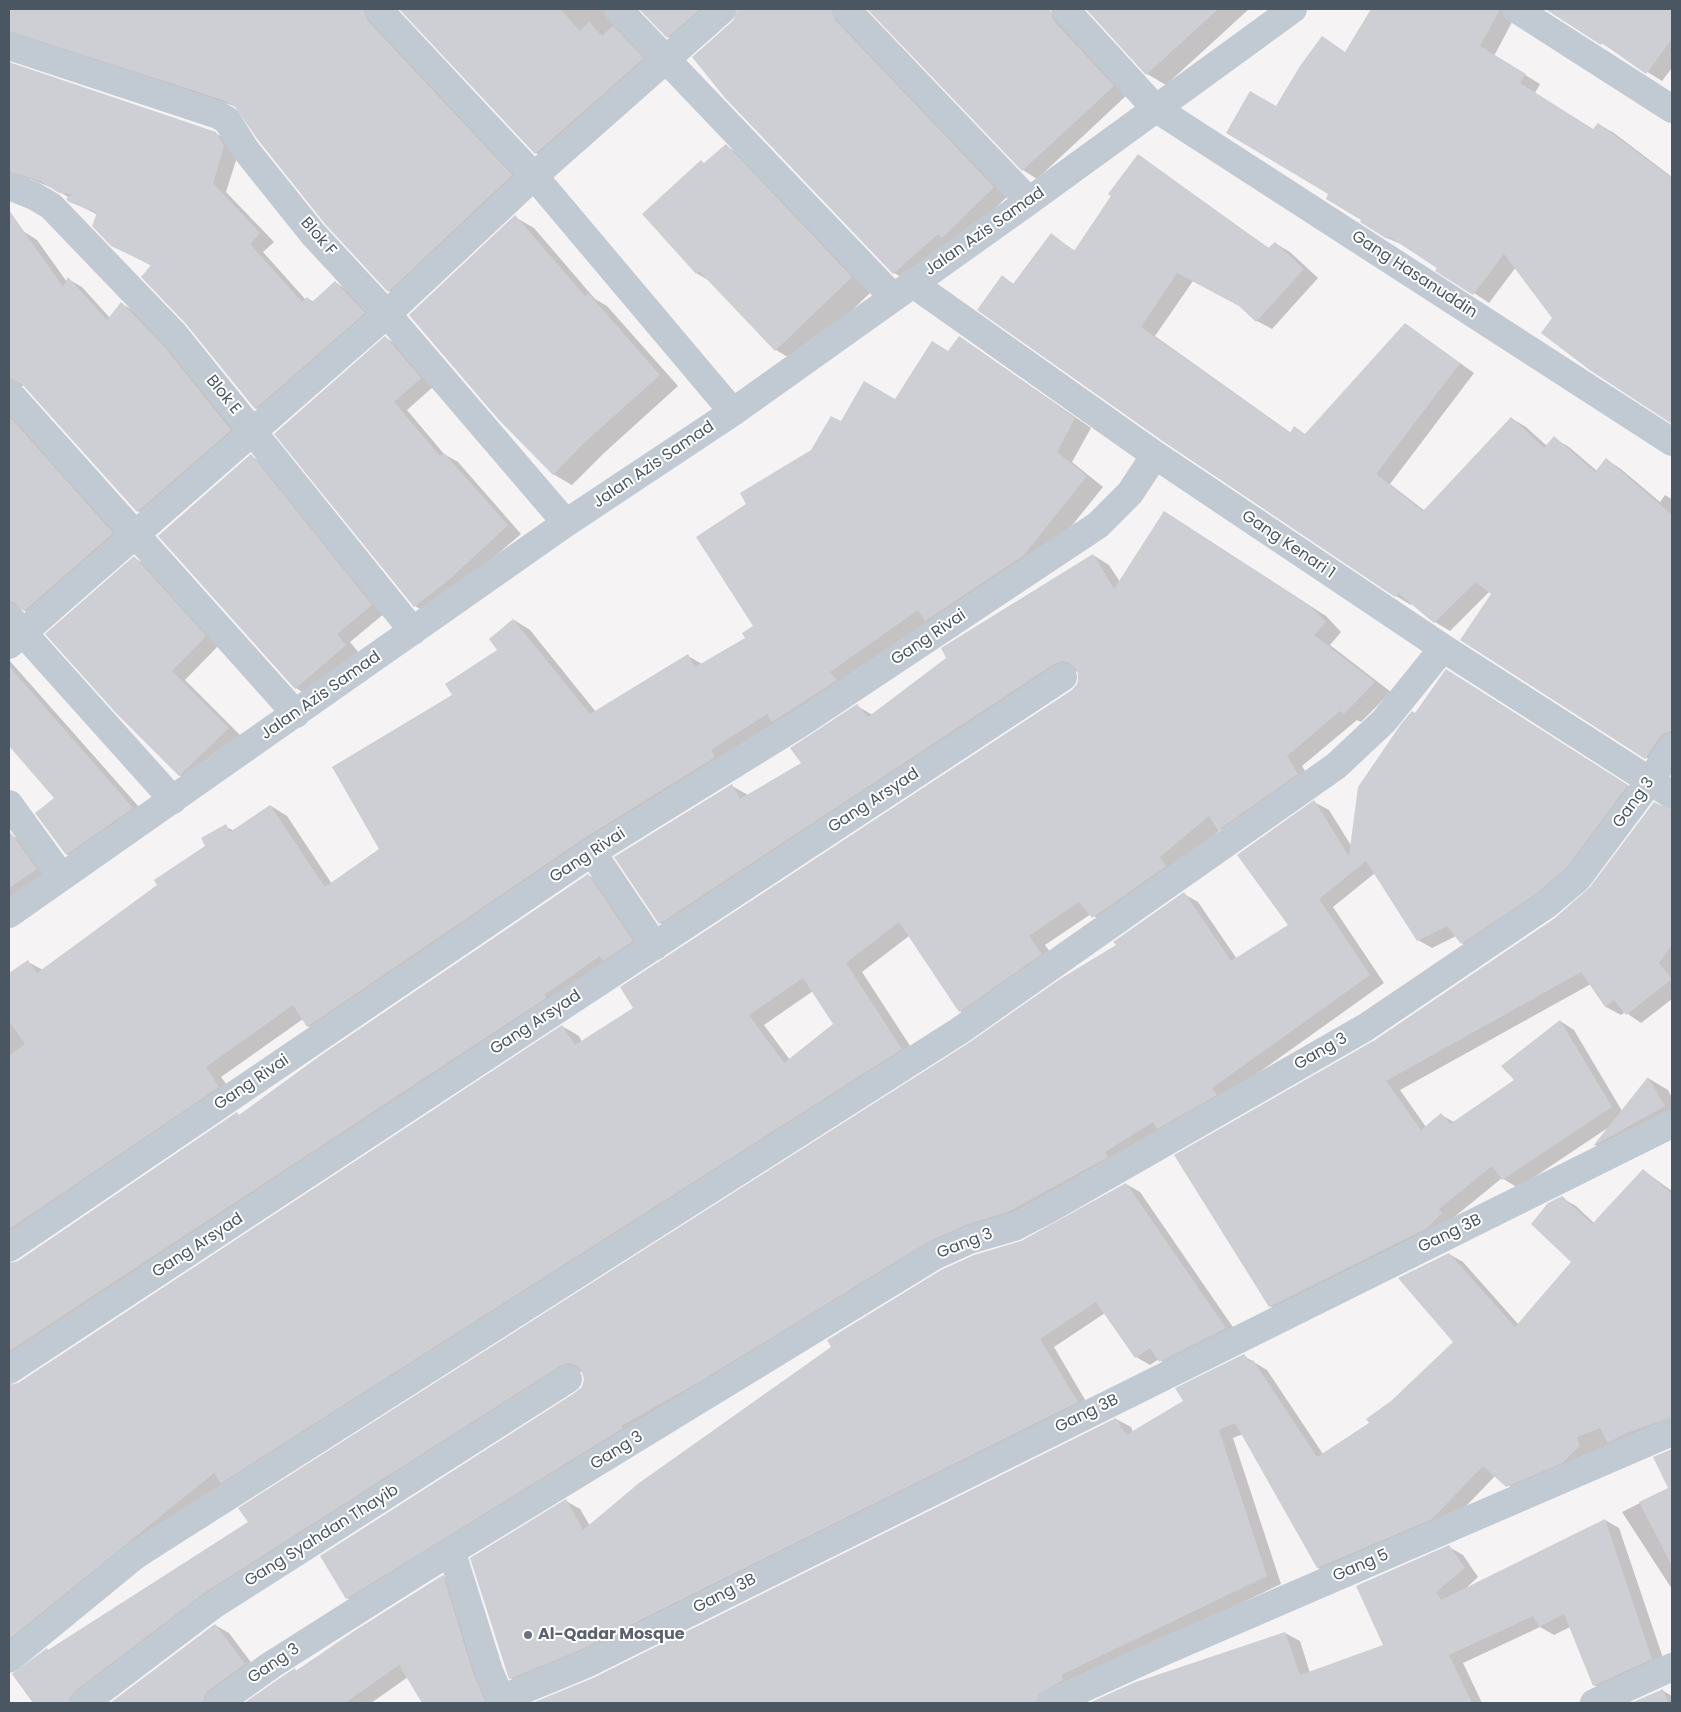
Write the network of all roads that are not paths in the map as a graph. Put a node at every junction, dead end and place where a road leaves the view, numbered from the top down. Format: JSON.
{"nodes":[{"id":1,"x":378,"y":9,"type":"edge"},
{"id":2,"x":618,"y":9,"type":"edge"},
{"id":3,"x":723,"y":9,"type":"edge"},
{"id":4,"x":846,"y":9,"type":"edge"},
{"id":5,"x":1065,"y":9,"type":"edge"},
{"id":6,"x":1293,"y":9,"type":"edge"},
{"id":7,"x":1516,"y":9,"type":"edge"},
{"id":8,"x":9,"y":46,"type":"edge"},
{"id":9,"x":667,"y":59,"type":"junction"},
{"id":10,"x":1155,"y":108,"type":"junction"},
{"id":11,"x":1672,"y":109,"type":"edge"},
{"id":12,"x":534,"y":176,"type":"junction"},
{"id":13,"x":9,"y":186,"type":"edge"},
{"id":14,"x":1029,"y":202,"type":"junction"},
{"id":15,"x":903,"y":290,"type":"junction"},
{"id":16,"x":387,"y":314,"type":"junction"},
{"id":17,"x":9,"y":393,"type":"edge"},
{"id":18,"x":733,"y":412,"type":"junction"},
{"id":19,"x":253,"y":431,"type":"junction"},
{"id":20,"x":1672,"y":442,"type":"edge"},
{"id":21,"x":1155,"y":455,"type":"junction"},
{"id":22,"x":566,"y":523,"type":"junction"},
{"id":23,"x":136,"y":534,"type":"junction"},
{"id":24,"x":413,"y":631,"type":"junction"},
{"id":25,"x":13,"y":632,"type":"edge"},
{"id":26,"x":1443,"y":648,"type":"junction"},
{"id":27,"x":1063,"y":677,"type":"dead end"},
{"id":28,"x":296,"y":714,"type":"junction"},
{"id":29,"x":1672,"y":747,"type":"edge"},
{"id":30,"x":1661,"y":788,"type":"edge"},
{"id":31,"x":173,"y":800,"type":"junction"},
{"id":32,"x":9,"y":804,"type":"edge"},
{"id":33,"x":592,"y":852,"type":"junction"},
{"id":34,"x":62,"y":877,"type":"junction"},
{"id":35,"x":9,"y":914,"type":"edge"},
{"id":36,"x":654,"y":946,"type":"junction"},
{"id":37,"x":1672,"y":1124,"type":"edge"},
{"id":38,"x":9,"y":1248,"type":"edge"},
{"id":39,"x":9,"y":1370,"type":"edge"},
{"id":40,"x":568,"y":1379,"type":"dead end"},
{"id":41,"x":1672,"y":1432,"type":"edge"},
{"id":42,"x":452,"y":1553,"type":"junction"},
{"id":43,"x":9,"y":1659,"type":"edge"},
{"id":44,"x":1672,"y":1667,"type":"edge"},
{"id":45,"x":84,"y":1703,"type":"edge"},
{"id":46,"x":218,"y":1703,"type":"edge"},
{"id":47,"x":1051,"y":1703,"type":"edge"},
{"id":48,"x":1594,"y":1703,"type":"edge"}],
"edges":[{"from":1,"to":12,"type":"street"},
{"from":2,"to":9,"type":"street","name":"Gang Kenari 1"},
{"from":3,"to":9,"type":"street"},
{"from":4,"to":14,"type":"street"},
{"from":5,"to":10,"type":"street","name":"Gang Hasanuddin"},
{"from":6,"to":10,"type":"street","name":"Jalan Azis Samad"},
{"from":7,"to":11,"type":"street"},
{"from":8,"to":16,"type":"street","name":"Blok F"},
{"from":9,"to":12,"type":"street"},
{"from":9,"to":15,"type":"street","name":"Gang Kenari 1"},
{"from":10,"to":14,"type":"street","name":"Jalan Azis Samad"},
{"from":10,"to":20,"type":"street","name":"Gang Hasanuddin"},
{"from":12,"to":16,"type":"street"},
{"from":12,"to":18,"type":"street"},
{"from":13,"to":19,"type":"street","name":"Blok E"},
{"from":14,"to":15,"type":"street","name":"Jalan Azis Samad"},
{"from":15,"to":18,"type":"street","name":"Jalan Azis Samad"},
{"from":15,"to":21,"type":"street","name":"Gang Kenari 1"},
{"from":16,"to":19,"type":"street"},
{"from":16,"to":22,"type":"street","name":"Blok F"},
{"from":17,"to":23,"type":"street"},
{"from":18,"to":22,"type":"street","name":"Jalan Azis Samad"},
{"from":19,"to":23,"type":"street"},
{"from":19,"to":24,"type":"street","name":"Blok E"},
{"from":21,"to":26,"type":"street","name":"Gang Kenari 1"},
{"from":21,"to":33,"type":"street","name":"Gang Rivai"},
{"from":22,"to":24,"type":"street","name":"Jalan Azis Samad"},
{"from":23,"to":25,"type":"street"},
{"from":23,"to":28,"type":"street"},
{"from":24,"to":28,"type":"street","name":"Jalan Azis Samad"},
{"from":25,"to":31,"type":"street"},
{"from":26,"to":30,"type":"street","name":"Gang Kenari 1"},
{"from":26,"to":43,"type":"street"},
{"from":27,"to":36,"type":"street","name":"Gang Arsyad"},
{"from":28,"to":31,"type":"street","name":"Jalan Azis Samad"},
{"from":29,"to":30,"type":"street","name":"Gang 3"},
{"from":30,"to":42,"type":"street","name":"Gang 3"},
{"from":31,"to":34,"type":"street","name":"Jalan Azis Samad"},
{"from":32,"to":34,"type":"street"},
{"from":33,"to":36,"type":"street"},
{"from":33,"to":38,"type":"street","name":"Gang Rivai"},
{"from":34,"to":35,"type":"street","name":"Jalan Azis Samad"},
{"from":36,"to":39,"type":"street","name":"Gang Arsyad"},
{"from":37,"to":42,"type":"street","name":"Gang 3B"},
{"from":40,"to":45,"type":"street","name":"Gang Syahdan Thayib"},
{"from":41,"to":47,"type":"street","name":"Gang 5"},
{"from":42,"to":46,"type":"street","name":"Gang 3"},
{"from":44,"to":48,"type":"street"}]}
